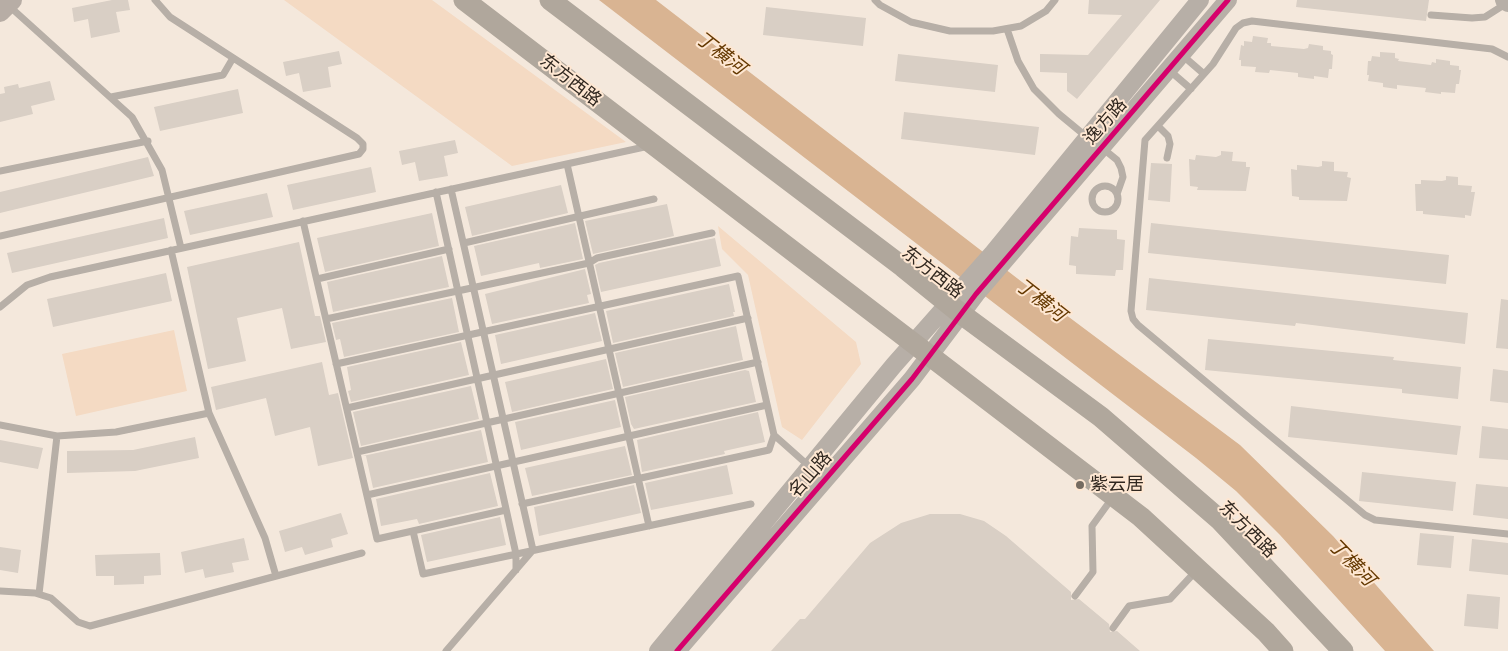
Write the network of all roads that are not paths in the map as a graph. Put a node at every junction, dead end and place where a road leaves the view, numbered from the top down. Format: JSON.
{"nodes":[{"id":1,"x":155,"y":0,"type":"edge"},
{"id":2,"x":464,"y":0,"type":"edge"},
{"id":3,"x":550,"y":0,"type":"edge"},
{"id":4,"x":876,"y":0,"type":"edge"},
{"id":5,"x":1056,"y":0,"type":"edge"},
{"id":6,"x":1200,"y":0,"type":"edge"},
{"id":7,"x":1228,"y":0,"type":"edge"},
{"id":8,"x":1504,"y":0,"type":"edge"},
{"id":9,"x":1508,"y":3,"type":"edge"},
{"id":10,"x":7,"y":6,"type":"edge"},
{"id":11,"x":1431,"y":15,"type":"dead end"},
{"id":12,"x":1007,"y":29,"type":"junction"},
{"id":13,"x":1182,"y":55,"type":"junction"},
{"id":14,"x":1508,"y":57,"type":"edge"},
{"id":15,"x":233,"y":58,"type":"junction"},
{"id":16,"x":1169,"y":70,"type":"junction"},
{"id":17,"x":1204,"y":74,"type":"junction"},
{"id":18,"x":1191,"y":89,"type":"junction"},
{"id":19,"x":111,"y":97,"type":"junction"},
{"id":20,"x":1158,"y":126,"type":"junction"},
{"id":21,"x":1088,"y":137,"type":"junction"},
{"id":22,"x":148,"y":141,"type":"junction"},
{"id":23,"x":652,"y":145,"type":"junction"},
{"id":24,"x":1102,"y":148,"type":"junction"},
{"id":25,"x":1167,"y":158,"type":"dead end"},
{"id":26,"x":567,"y":164,"type":"junction"},
{"id":27,"x":0,"y":171,"type":"edge"},
{"id":28,"x":451,"y":189,"type":"junction"},
{"id":29,"x":436,"y":192,"type":"junction"},
{"id":30,"x":1117,"y":194,"type":"dead end"},
{"id":31,"x":169,"y":198,"type":"junction"},
{"id":32,"x":654,"y":199,"type":"dead end"},
{"id":33,"x":579,"y":216,"type":"junction"},
{"id":34,"x":303,"y":222,"type":"junction"},
{"id":35,"x":712,"y":233,"type":"dead end"},
{"id":36,"x":0,"y":236,"type":"edge"},
{"id":37,"x":464,"y":243,"type":"junction"},
{"id":38,"x":181,"y":248,"type":"junction"},
{"id":39,"x":449,"y":249,"type":"junction"},
{"id":40,"x":171,"y":250,"type":"junction"},
{"id":41,"x":999,"y":257,"type":"junction"},
{"id":42,"x":589,"y":263,"type":"junction"},
{"id":43,"x":316,"y":279,"type":"junction"},
{"id":44,"x":474,"y":288,"type":"junction"},
{"id":45,"x":458,"y":291,"type":"junction"},
{"id":46,"x":962,"y":300,"type":"junction"},
{"id":47,"x":599,"y":306,"type":"junction"},
{"id":48,"x":0,"y":307,"type":"edge"},
{"id":49,"x":748,"y":318,"type":"junction"},
{"id":50,"x":326,"y":319,"type":"junction"},
{"id":51,"x":484,"y":332,"type":"junction"},
{"id":52,"x":468,"y":335,"type":"junction"},
{"id":53,"x":609,"y":349,"type":"junction"},
{"id":54,"x":921,"y":349,"type":"junction"},
{"id":55,"x":758,"y":362,"type":"junction"},
{"id":56,"x":336,"y":364,"type":"junction"},
{"id":57,"x":493,"y":375,"type":"junction"},
{"id":58,"x":477,"y":379,"type":"junction"},
{"id":59,"x":619,"y":393,"type":"junction"},
{"id":60,"x":767,"y":405,"type":"junction"},
{"id":61,"x":347,"y":408,"type":"junction"},
{"id":62,"x":209,"y":413,"type":"junction"},
{"id":63,"x":503,"y":419,"type":"junction"},
{"id":64,"x":487,"y":423,"type":"junction"},
{"id":65,"x":0,"y":425,"type":"edge"},
{"id":66,"x":774,"y":435,"type":"junction"},
{"id":67,"x":57,"y":436,"type":"junction"},
{"id":68,"x":628,"y":436,"type":"junction"},
{"id":69,"x":357,"y":452,"type":"junction"},
{"id":70,"x":513,"y":462,"type":"junction"},
{"id":71,"x":496,"y":465,"type":"junction"},
{"id":72,"x":810,"y":467,"type":"junction"},
{"id":73,"x":638,"y":478,"type":"junction"},
{"id":74,"x":367,"y":494,"type":"junction"},
{"id":75,"x":1114,"y":497,"type":"junction"},
{"id":76,"x":522,"y":504,"type":"junction"},
{"id":77,"x":751,"y":504,"type":"dead end"},
{"id":78,"x":506,"y":510,"type":"junction"},
{"id":79,"x":649,"y":526,"type":"junction"},
{"id":80,"x":413,"y":531,"type":"junction"},
{"id":81,"x":1508,"y":534,"type":"edge"},
{"id":82,"x":533,"y":550,"type":"junction"},
{"id":83,"x":362,"y":553,"type":"dead end"},
{"id":84,"x":516,"y":554,"type":"junction"},
{"id":85,"x":1198,"y":569,"type":"junction"},
{"id":86,"x":516,"y":570,"type":"junction"},
{"id":87,"x":276,"y":576,"type":"junction"},
{"id":88,"x":0,"y":591,"type":"edge"},
{"id":89,"x":39,"y":594,"type":"junction"},
{"id":90,"x":1075,"y":596,"type":"dead end"},
{"id":91,"x":1113,"y":628,"type":"dead end"},
{"id":92,"x":446,"y":651,"type":"edge"},
{"id":93,"x":658,"y":651,"type":"edge"},
{"id":94,"x":677,"y":651,"type":"edge"},
{"id":95,"x":1283,"y":651,"type":"edge"},
{"id":96,"x":1344,"y":651,"type":"edge"}],
"edges":[{"from":1,"to":15,"type":"lane"},
{"from":2,"to":23,"type":"main road","name":"东方西路"},
{"from":3,"to":46,"type":"main road","name":"东方西路"},
{"from":4,"to":12,"type":"lane"},
{"from":5,"to":12,"type":"lane"},
{"from":6,"to":21,"type":"street","name":"逸方路"},
{"from":7,"to":13,"type":"street","name":"逸方路"},
{"from":8,"to":9,"type":"street"},
{"from":9,"to":11,"type":"lane"},
{"from":10,"to":19,"type":"lane"},
{"from":12,"to":21,"type":"lane"},
{"from":13,"to":16,"type":"street","name":"逸方路"},
{"from":13,"to":17,"type":"lane"},
{"from":14,"to":17,"type":"lane"},
{"from":15,"to":19,"type":"lane"},
{"from":15,"to":31,"type":"lane"},
{"from":16,"to":18,"type":"lane"},
{"from":16,"to":24,"type":"street","name":"逸方路"},
{"from":17,"to":18,"type":"lane"},
{"from":18,"to":20,"type":"lane"},
{"from":19,"to":22,"type":"lane"},
{"from":20,"to":25,"type":"lane"},
{"from":20,"to":81,"type":"lane"},
{"from":21,"to":24,"type":"lane"},
{"from":21,"to":41,"type":"street","name":"逸方路"},
{"from":22,"to":27,"type":"lane"},
{"from":22,"to":31,"type":"lane"},
{"from":23,"to":26,"type":"lane"},
{"from":23,"to":54,"type":"main road","name":"东方西路"},
{"from":24,"to":30,"type":"lane"},
{"from":24,"to":41,"type":"street","name":"逸方路"},
{"from":26,"to":28,"type":"lane"},
{"from":26,"to":33,"type":"lane"},
{"from":28,"to":29,"type":"lane"},
{"from":28,"to":37,"type":"lane"},
{"from":29,"to":34,"type":"lane"},
{"from":29,"to":39,"type":"lane"},
{"from":31,"to":36,"type":"lane"},
{"from":31,"to":38,"type":"lane"},
{"from":32,"to":33,"type":"lane"},
{"from":33,"to":37,"type":"lane"},
{"from":33,"to":42,"type":"lane"},
{"from":34,"to":38,"type":"lane"},
{"from":34,"to":43,"type":"lane"},
{"from":35,"to":42,"type":"lane"},
{"from":37,"to":44,"type":"lane"},
{"from":38,"to":40,"type":"lane"},
{"from":39,"to":43,"type":"lane"},
{"from":39,"to":45,"type":"lane"},
{"from":40,"to":48,"type":"lane"},
{"from":40,"to":62,"type":"lane"},
{"from":41,"to":46,"type":"street","name":"名山路"},
{"from":42,"to":44,"type":"lane"},
{"from":42,"to":47,"type":"lane"},
{"from":43,"to":50,"type":"lane"},
{"from":44,"to":45,"type":"lane"},
{"from":44,"to":51,"type":"lane"},
{"from":45,"to":50,"type":"lane"},
{"from":45,"to":52,"type":"lane"},
{"from":46,"to":54,"type":"street","name":"名山路"},
{"from":46,"to":96,"type":"main road","name":"东方西路"},
{"from":47,"to":49,"type":"lane"},
{"from":47,"to":51,"type":"lane"},
{"from":47,"to":53,"type":"lane"},
{"from":49,"to":53,"type":"lane"},
{"from":49,"to":55,"type":"lane"},
{"from":50,"to":56,"type":"lane"},
{"from":51,"to":52,"type":"lane"},
{"from":51,"to":57,"type":"lane"},
{"from":52,"to":56,"type":"lane"},
{"from":52,"to":58,"type":"lane"},
{"from":53,"to":57,"type":"lane"},
{"from":53,"to":59,"type":"lane"},
{"from":54,"to":72,"type":"street","name":"名山路"},
{"from":54,"to":75,"type":"main road","name":"东方西路"},
{"from":54,"to":94,"type":"street","name":"名山路"},
{"from":55,"to":59,"type":"lane"},
{"from":55,"to":60,"type":"lane"},
{"from":56,"to":61,"type":"lane"},
{"from":57,"to":58,"type":"lane"},
{"from":57,"to":63,"type":"lane"},
{"from":58,"to":61,"type":"lane"},
{"from":58,"to":64,"type":"lane"},
{"from":59,"to":63,"type":"lane"},
{"from":59,"to":68,"type":"lane"},
{"from":60,"to":66,"type":"lane"},
{"from":60,"to":68,"type":"lane"},
{"from":61,"to":69,"type":"lane"},
{"from":62,"to":67,"type":"lane"},
{"from":62,"to":87,"type":"lane"},
{"from":63,"to":64,"type":"lane"},
{"from":63,"to":70,"type":"lane"},
{"from":64,"to":69,"type":"lane"},
{"from":64,"to":71,"type":"lane"},
{"from":65,"to":67,"type":"lane"},
{"from":66,"to":72,"type":"lane"},
{"from":66,"to":73,"type":"lane"},
{"from":67,"to":89,"type":"lane"},
{"from":68,"to":70,"type":"lane"},
{"from":68,"to":73,"type":"lane"},
{"from":69,"to":74,"type":"lane"},
{"from":70,"to":71,"type":"lane"},
{"from":70,"to":76,"type":"lane"},
{"from":71,"to":74,"type":"lane"},
{"from":71,"to":78,"type":"lane"},
{"from":72,"to":93,"type":"street","name":"名山路"},
{"from":73,"to":76,"type":"lane"},
{"from":73,"to":79,"type":"lane"},
{"from":74,"to":80,"type":"lane"},
{"from":75,"to":85,"type":"main road","name":"东方西路"},
{"from":75,"to":90,"type":"lane"},
{"from":76,"to":82,"type":"lane"},
{"from":77,"to":79,"type":"lane"},
{"from":78,"to":80,"type":"lane"},
{"from":78,"to":84,"type":"lane"},
{"from":79,"to":82,"type":"lane"},
{"from":80,"to":84,"type":"lane"},
{"from":82,"to":84,"type":"lane"},
{"from":82,"to":86,"type":"lane"},
{"from":83,"to":87,"type":"lane"},
{"from":84,"to":86,"type":"lane"},
{"from":85,"to":91,"type":"lane"},
{"from":85,"to":95,"type":"main road","name":"东方西路"},
{"from":86,"to":92,"type":"lane"},
{"from":87,"to":89,"type":"lane"},
{"from":88,"to":89,"type":"lane"}]}
